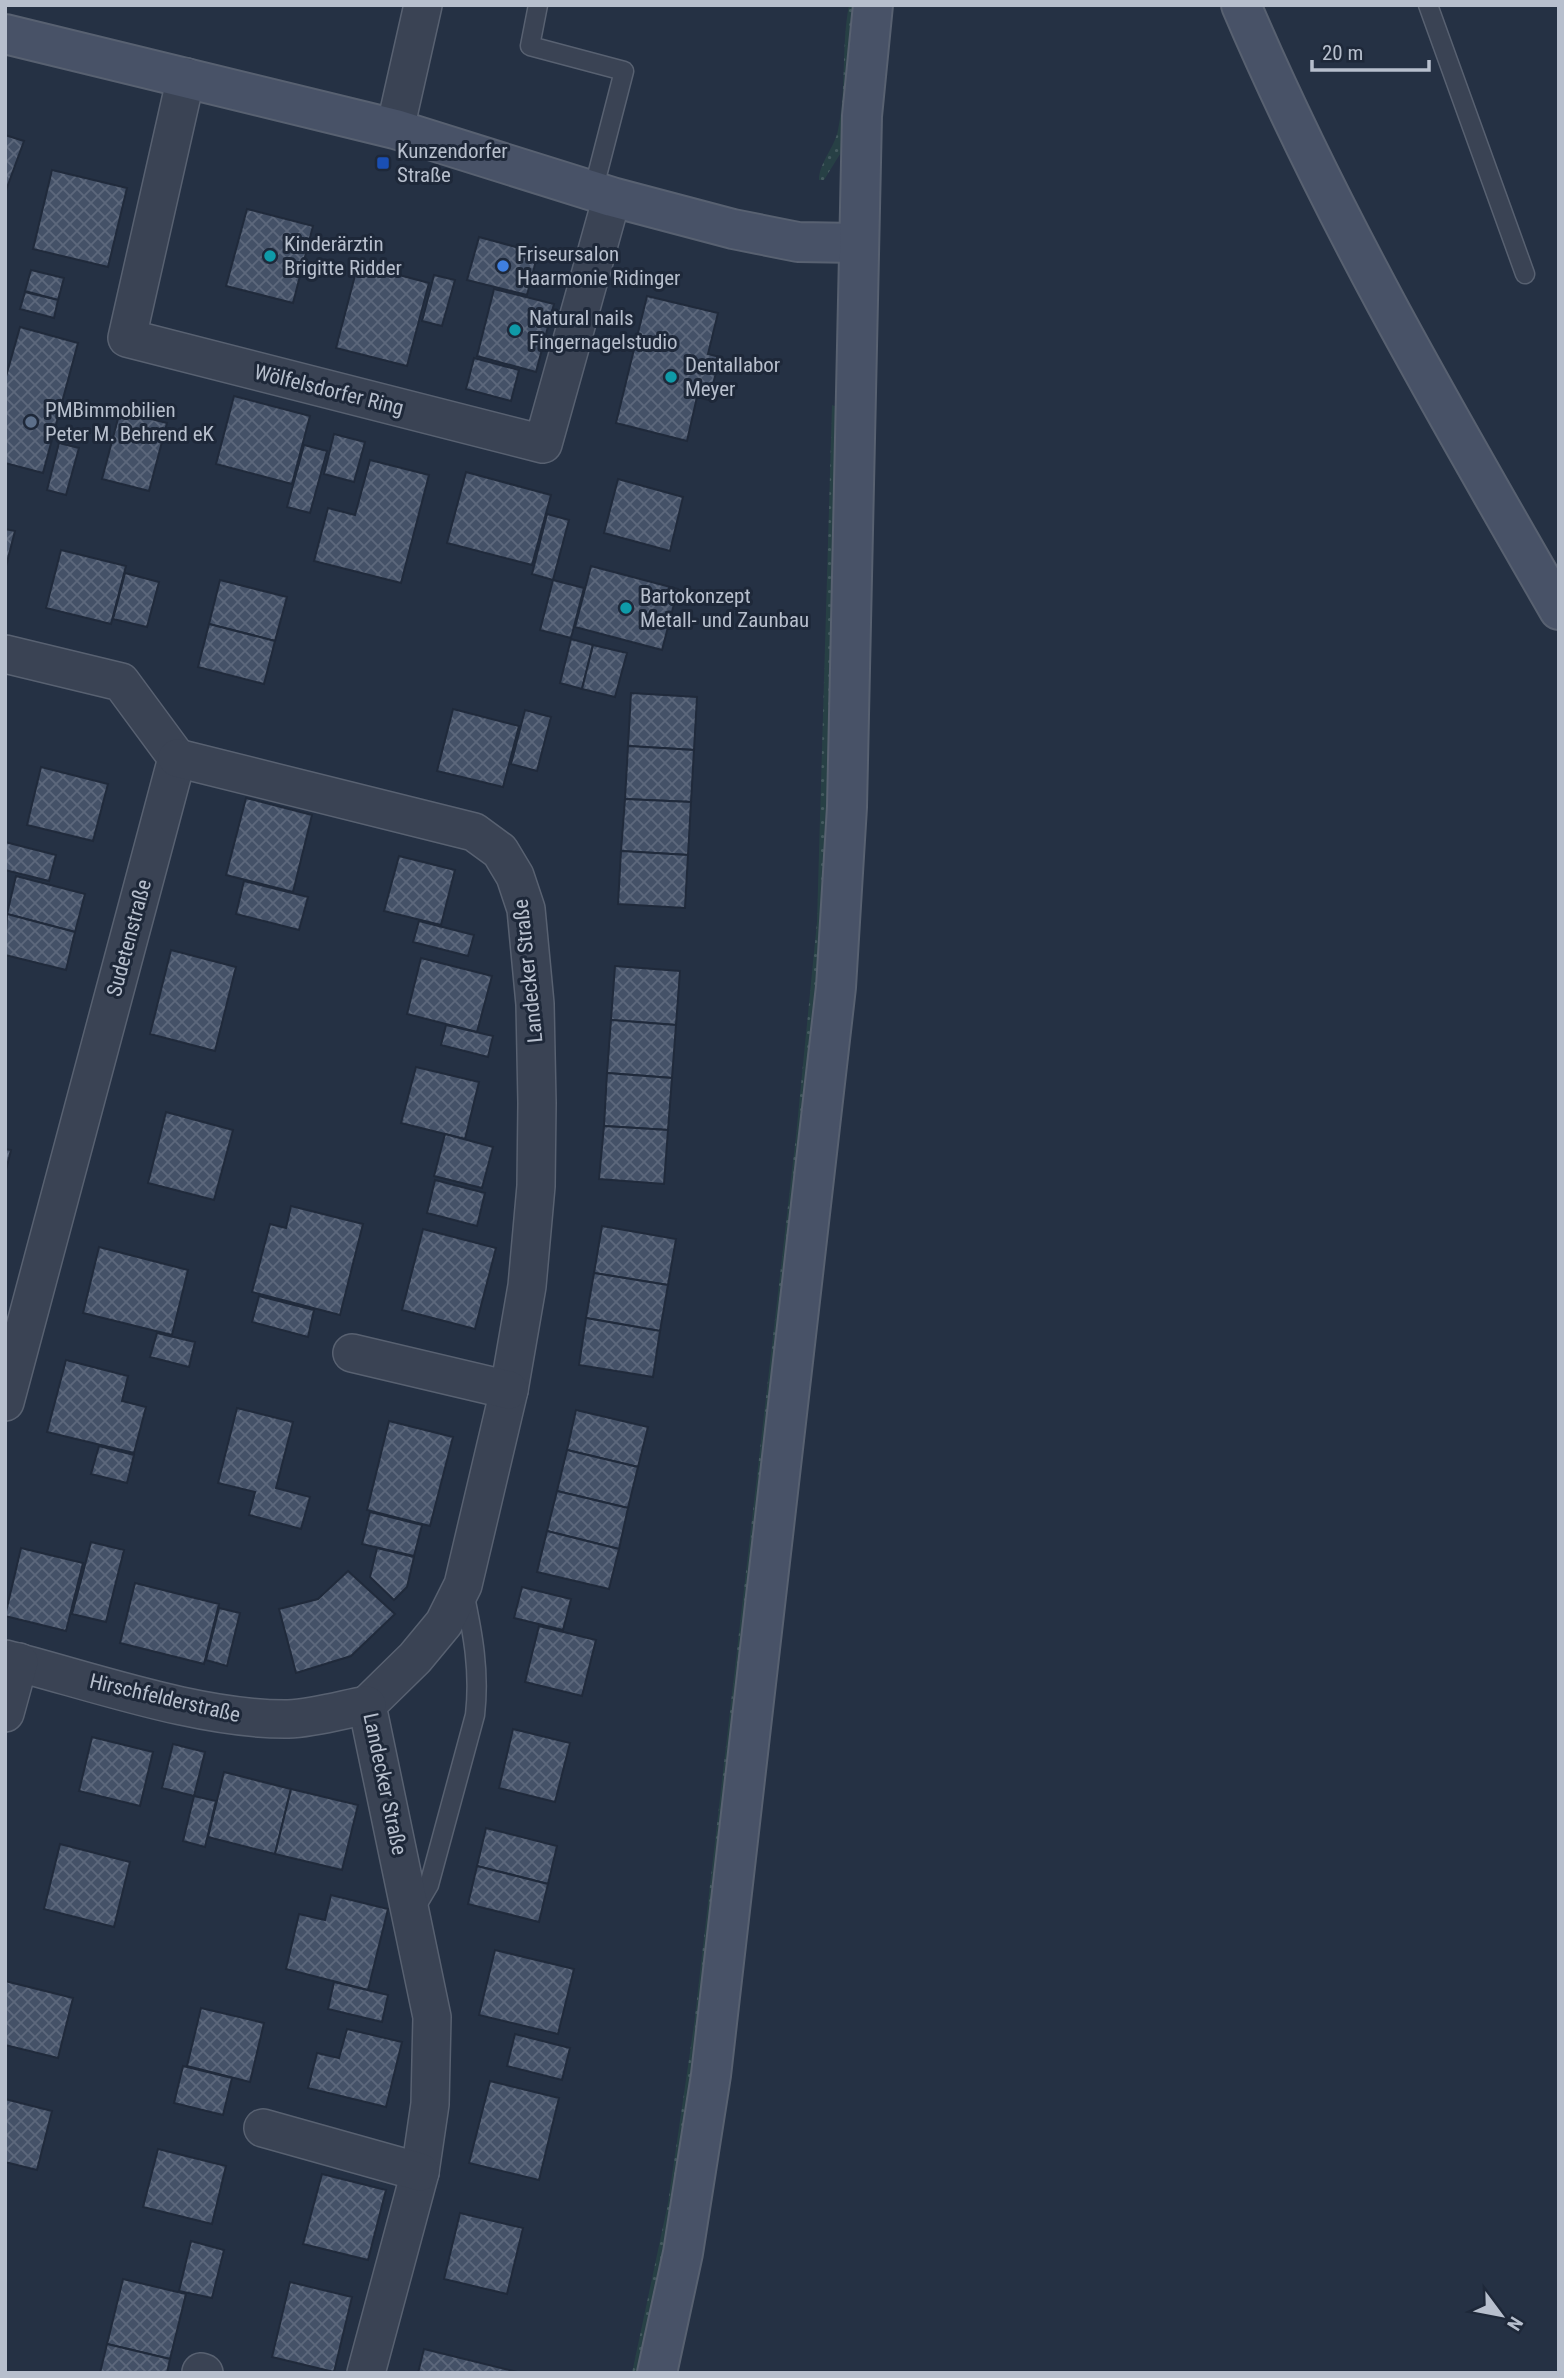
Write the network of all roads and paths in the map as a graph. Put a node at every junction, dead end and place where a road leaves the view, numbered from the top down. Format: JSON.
{"nodes":[{"id":1,"x":423,"y":5,"type":"edge"},
{"id":2,"x":538,"y":5,"type":"edge"},
{"id":3,"x":873,"y":5,"type":"edge"},
{"id":4,"x":1241,"y":5,"type":"edge"},
{"id":5,"x":1428,"y":5,"type":"edge"},
{"id":6,"x":5,"y":34,"type":"edge"},
{"id":7,"x":186,"y":77,"type":"junction"},
{"id":8,"x":395,"y":129,"type":"junction"},
{"id":9,"x":602,"y":194,"type":"junction"},
{"id":10,"x":859,"y":243,"type":"junction"},
{"id":11,"x":1524,"y":274,"type":"dead end"},
{"id":12,"x":1559,"y":610,"type":"edge"},
{"id":13,"x":5,"y":654,"type":"edge"},
{"id":14,"x":177,"y":758,"type":"junction"},
{"id":15,"x":16,"y":1320,"type":"edge"},
{"id":16,"x":352,"y":1353,"type":"dead end"},
{"id":17,"x":509,"y":1390,"type":"junction"},
{"id":18,"x":5,"y":1402,"type":"edge"},
{"id":19,"x":463,"y":1585,"type":"junction"},
{"id":20,"x":12,"y":1660,"type":"edge"},
{"id":21,"x":367,"y":1705,"type":"junction"},
{"id":22,"x":5,"y":1713,"type":"edge"},
{"id":23,"x":412,"y":1913,"type":"junction"},
{"id":24,"x":263,"y":2128,"type":"dead end"},
{"id":25,"x":420,"y":2172,"type":"junction"},
{"id":26,"x":366,"y":2373,"type":"edge"},
{"id":27,"x":657,"y":2373,"type":"edge"}],
"edges":[{"from":1,"to":8,"type":"street"},
{"from":2,"to":9,"type":"lane"},
{"from":3,"to":10,"type":"street"},
{"from":4,"to":12,"type":"street"},
{"from":5,"to":11,"type":"lane"},
{"from":6,"to":7,"type":"street"},
{"from":7,"to":8,"type":"street"},
{"from":7,"to":9,"type":"street","name":"Wölfelsdorfer Ring"},
{"from":8,"to":9,"type":"street"},
{"from":9,"to":10,"type":"street"},
{"from":10,"to":27,"type":"street"},
{"from":13,"to":14,"type":"street"},
{"from":14,"to":15,"type":"street","name":"Sudetenstraße"},
{"from":14,"to":17,"type":"street","name":"Landecker Straße"},
{"from":15,"to":18,"type":"street","name":"Sudetenstraße"},
{"from":16,"to":17,"type":"street"},
{"from":17,"to":19,"type":"street","name":"Landecker Straße"},
{"from":19,"to":21,"type":"street","name":"Landecker Straße"},
{"from":19,"to":23,"type":"lane"},
{"from":20,"to":21,"type":"street","name":"Hirschfelderstraße"},
{"from":20,"to":22,"type":"street"},
{"from":21,"to":23,"type":"street","name":"Landecker Straße"},
{"from":23,"to":25,"type":"street","name":"Landecker Straße"},
{"from":24,"to":25,"type":"street"},
{"from":25,"to":26,"type":"street","name":"Landecker Straße"}]}
